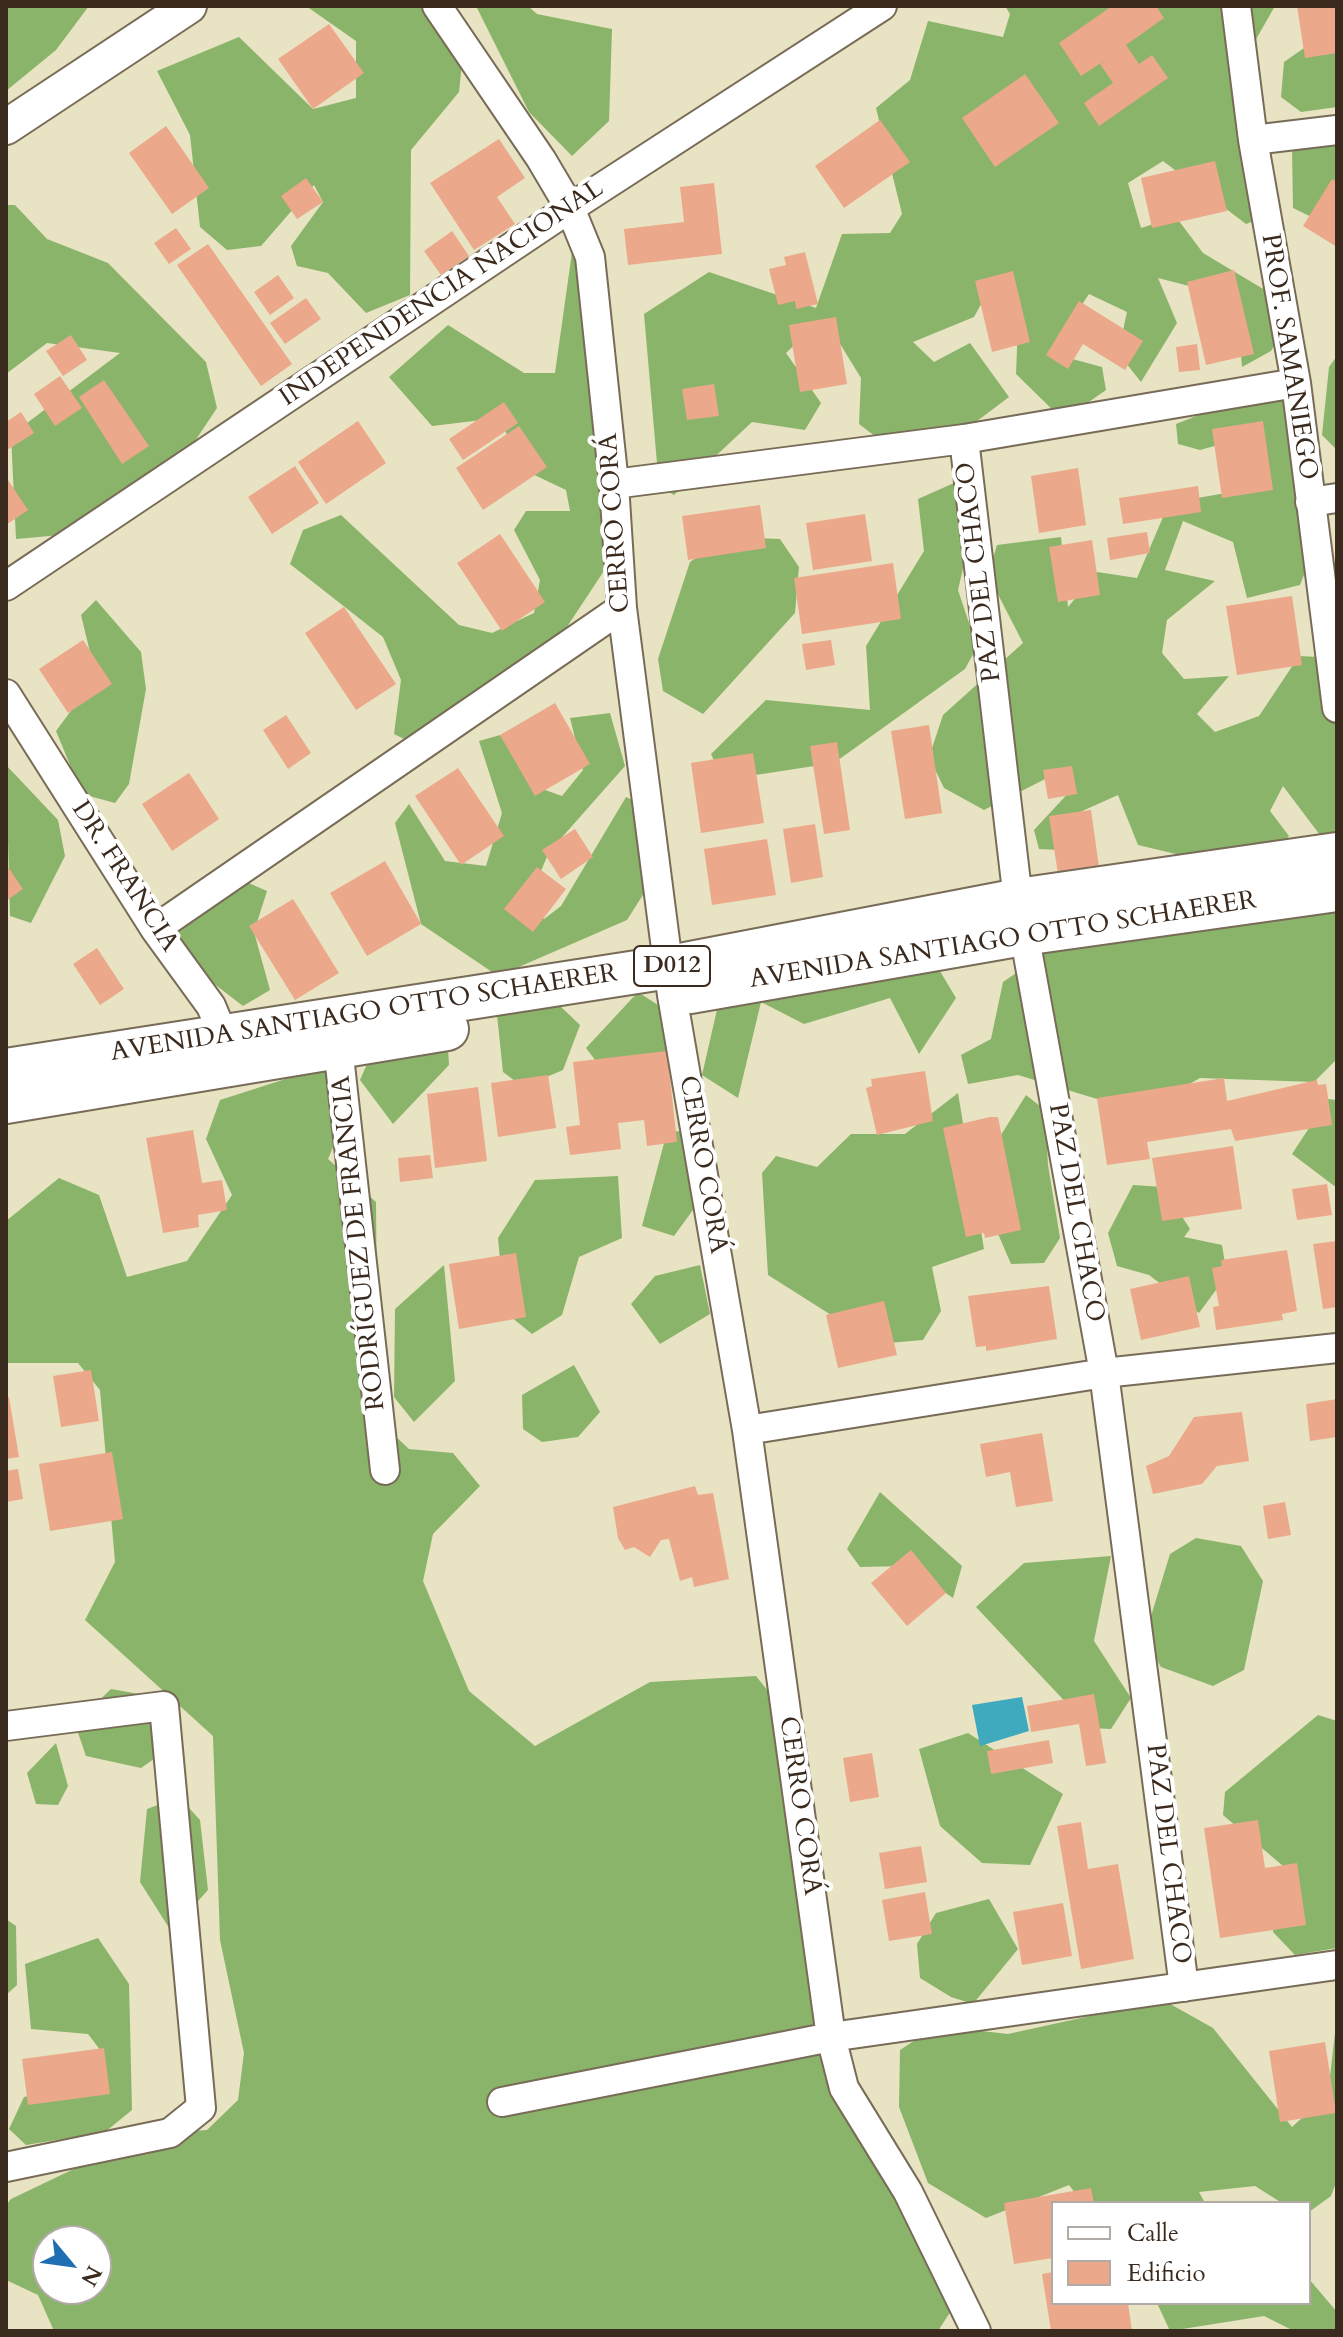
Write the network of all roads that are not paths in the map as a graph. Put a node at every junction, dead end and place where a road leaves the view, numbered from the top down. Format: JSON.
{"nodes":[{"id":1,"x":189,"y":6,"type":"edge"},
{"id":2,"x":437,"y":6,"type":"edge"},
{"id":3,"x":882,"y":6,"type":"edge"},
{"id":4,"x":1236,"y":6,"type":"edge"},
{"id":5,"x":6,"y":127,"type":"edge"},
{"id":6,"x":1337,"y":130,"type":"edge"},
{"id":7,"x":1253,"y":140,"type":"junction"},
{"id":8,"x":570,"y":208,"type":"junction"},
{"id":9,"x":1296,"y":383,"type":"junction"},
{"id":10,"x":964,"y":439,"type":"junction"},
{"id":11,"x":614,"y":484,"type":"junction"},
{"id":12,"x":1323,"y":500,"type":"edge"},
{"id":13,"x":6,"y":586,"type":"edge"},
{"id":14,"x":622,"y":608,"type":"junction"},
{"id":15,"x":6,"y":694,"type":"edge"},
{"id":16,"x":1337,"y":708,"type":"edge"},
{"id":17,"x":1337,"y":854,"type":"edge"},
{"id":18,"x":1337,"y":890,"type":"edge"},
{"id":19,"x":1021,"y":917,"type":"junction"},
{"id":20,"x":155,"y":929,"type":"junction"},
{"id":21,"x":670,"y":981,"type":"junction"},
{"id":22,"x":336,"y":1031,"type":"junction"},
{"id":23,"x":230,"y":1049,"type":"junction"},
{"id":24,"x":6,"y":1070,"type":"edge"},
{"id":25,"x":6,"y":1102,"type":"edge"},
{"id":26,"x":1337,"y":1348,"type":"edge"},
{"id":27,"x":1104,"y":1373,"type":"junction"},
{"id":28,"x":747,"y":1430,"type":"junction"},
{"id":29,"x":385,"y":1470,"type":"dead end"},
{"id":30,"x":6,"y":1726,"type":"edge"},
{"id":31,"x":1337,"y":1965,"type":"edge"},
{"id":32,"x":1184,"y":1987,"type":"junction"},
{"id":33,"x":831,"y":2037,"type":"junction"},
{"id":34,"x":502,"y":2102,"type":"dead end"},
{"id":35,"x":6,"y":2167,"type":"edge"},
{"id":36,"x":976,"y":2331,"type":"edge"}],
"edges":[{"from":1,"to":5,"type":"street"},
{"from":2,"to":8,"type":"street","name":"CERRO CORÁ"},
{"from":3,"to":8,"type":"street","name":"INDEPENDENCIA NACIONAL"},
{"from":4,"to":7,"type":"street","name":"PROF. SAMANIEGO"},
{"from":6,"to":7,"type":"street"},
{"from":7,"to":9,"type":"street","name":"PROF. SAMANIEGO"},
{"from":8,"to":11,"type":"street","name":"CERRO CORÁ"},
{"from":8,"to":13,"type":"street","name":"INDEPENDENCIA NACIONAL"},
{"from":9,"to":10,"type":"street"},
{"from":9,"to":12,"type":"street","name":"PROF. SAMANIEGO"},
{"from":10,"to":11,"type":"street"},
{"from":10,"to":19,"type":"street","name":"PAZ DEL CHACO"},
{"from":11,"to":14,"type":"street","name":"CERRO CORÁ"},
{"from":12,"to":16,"type":"street","name":"PROF. SAMANIEGO"},
{"from":14,"to":20,"type":"street"},
{"from":14,"to":21,"type":"street","name":"CERRO CORÁ"},
{"from":15,"to":20,"type":"street","name":"DR. FRANCIA"},
{"from":17,"to":19,"type":"main road","name":"AVENIDA SANTIAGO OTTO SCHAERER","number":"D012"},
{"from":18,"to":19,"type":"main road","name":"AVENIDA SANTIAGO OTTO SCHAERER","number":"D012"},
{"from":19,"to":21,"type":"main road","name":"AVENIDA SANTIAGO OTTO SCHAERER","number":"D012"},
{"from":19,"to":27,"type":"street","name":"PAZ DEL CHACO"},
{"from":20,"to":23,"type":"street","name":"DR. FRANCIA"},
{"from":21,"to":22,"type":"main road","name":"AVENIDA SANTIAGO OTTO SCHAERER","number":"D012"},
{"from":21,"to":28,"type":"street","name":"CERRO CORÁ"},
{"from":22,"to":23,"type":"main road","name":"AVENIDA SANTIAGO OTTO SCHAERER","number":"D012"},
{"from":22,"to":29,"type":"street","name":"RODRÍGUEZ DE FRANCIA"},
{"from":23,"to":24,"type":"main road","name":"AVENIDA SANTIAGO OTTO SCHAERER","number":"D012"},
{"from":23,"to":25,"type":"main road","name":"AVENIDA SANTIAGO OTTO SCHAERER","number":"D012"},
{"from":26,"to":27,"type":"street"},
{"from":27,"to":28,"type":"street"},
{"from":27,"to":32,"type":"street","name":"PAZ DEL CHACO"},
{"from":28,"to":33,"type":"street","name":"CERRO CORÁ"},
{"from":30,"to":35,"type":"street"},
{"from":31,"to":32,"type":"street"},
{"from":32,"to":33,"type":"street"},
{"from":33,"to":34,"type":"street"},
{"from":33,"to":36,"type":"street","name":"CERRO CORÁ"}]}
